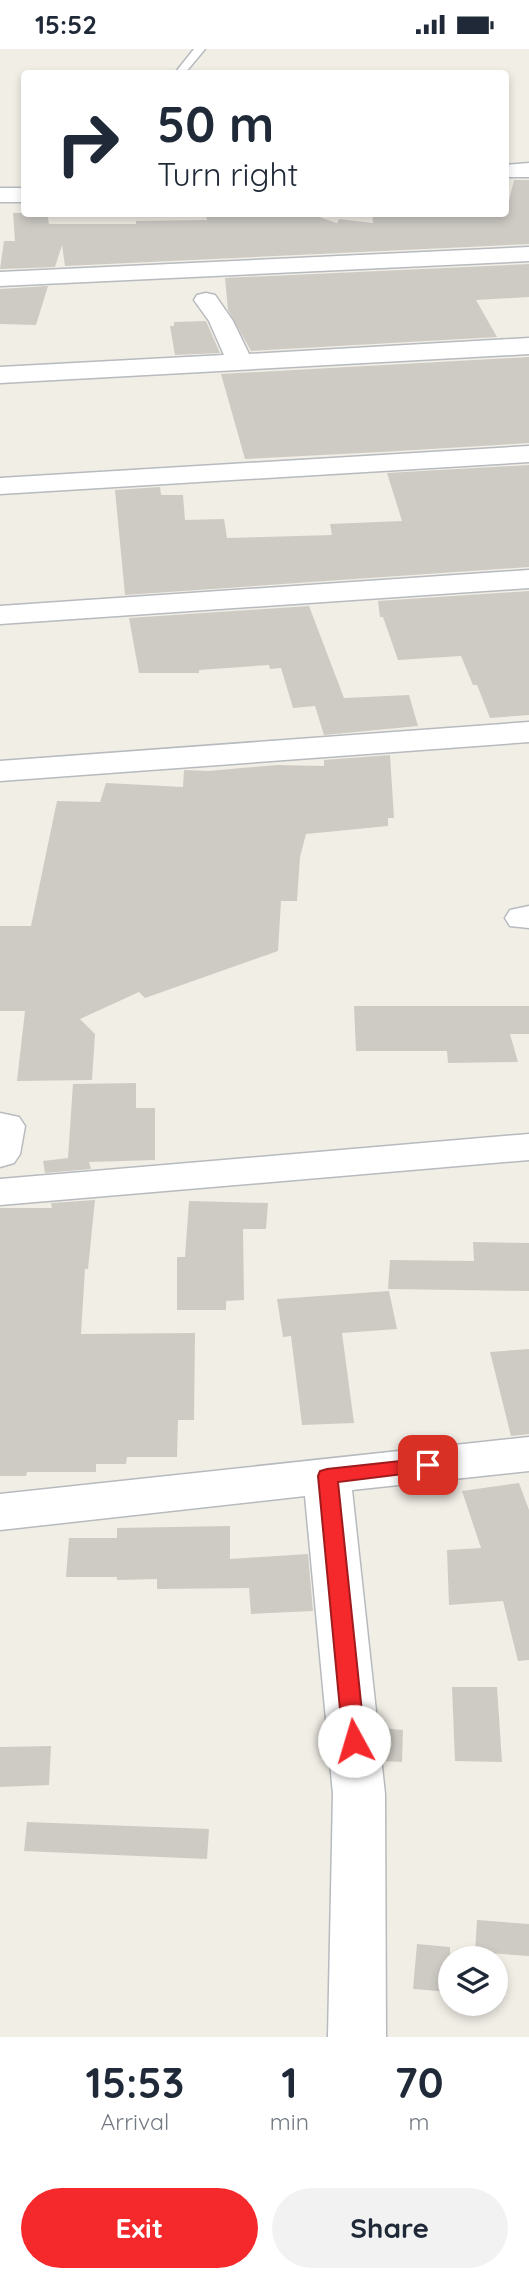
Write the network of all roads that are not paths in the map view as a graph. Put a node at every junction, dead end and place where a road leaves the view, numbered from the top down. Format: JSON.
{"nodes":[{"id":1,"x":200,"y":49,"type":"edge"},
{"id":2,"x":182,"y":70,"type":"edge"},
{"id":3,"x":529,"y":170,"type":"edge"},
{"id":4,"x":509,"y":171,"type":"edge"},
{"id":5,"x":0,"y":195,"type":"edge"},
{"id":6,"x":21,"y":195,"type":"edge"},
{"id":7,"x":529,"y":254,"type":"edge"},
{"id":8,"x":0,"y":279,"type":"edge"},
{"id":9,"x":206,"y":300,"type":"dead end"},
{"id":10,"x":529,"y":346,"type":"edge"},
{"id":11,"x":240,"y":362,"type":"junction"},
{"id":12,"x":0,"y":375,"type":"edge"},
{"id":13,"x":529,"y":454,"type":"edge"},
{"id":14,"x":0,"y":486,"type":"edge"},
{"id":15,"x":529,"y":579,"type":"edge"},
{"id":16,"x":0,"y":615,"type":"edge"},
{"id":17,"x":529,"y":732,"type":"edge"},
{"id":18,"x":0,"y":771,"type":"edge"},
{"id":19,"x":0,"y":1126,"type":"edge"},
{"id":20,"x":529,"y":1147,"type":"edge"},
{"id":21,"x":0,"y":1154,"type":"edge"},
{"id":22,"x":0,"y":1192,"type":"edge"},
{"id":23,"x":529,"y":1454,"type":"edge"},
{"id":24,"x":327,"y":1476,"type":"junction"},
{"id":25,"x":0,"y":1512,"type":"edge"},
{"id":26,"x":357,"y":2037,"type":"edge"}],
"edges":[{"from":1,"to":2,"type":"lane"},
{"from":3,"to":4,"type":"street"},
{"from":5,"to":6,"type":"street"},
{"from":7,"to":8,"type":"street"},
{"from":9,"to":11,"type":"street"},
{"from":10,"to":11,"type":"street"},
{"from":11,"to":12,"type":"street"},
{"from":13,"to":14,"type":"street"},
{"from":15,"to":16,"type":"street"},
{"from":17,"to":18,"type":"street"},
{"from":19,"to":21,"type":"street"},
{"from":20,"to":22,"type":"street"},
{"from":23,"to":24,"type":"street"},
{"from":24,"to":25,"type":"street"},
{"from":24,"to":26,"type":"street"}]}
